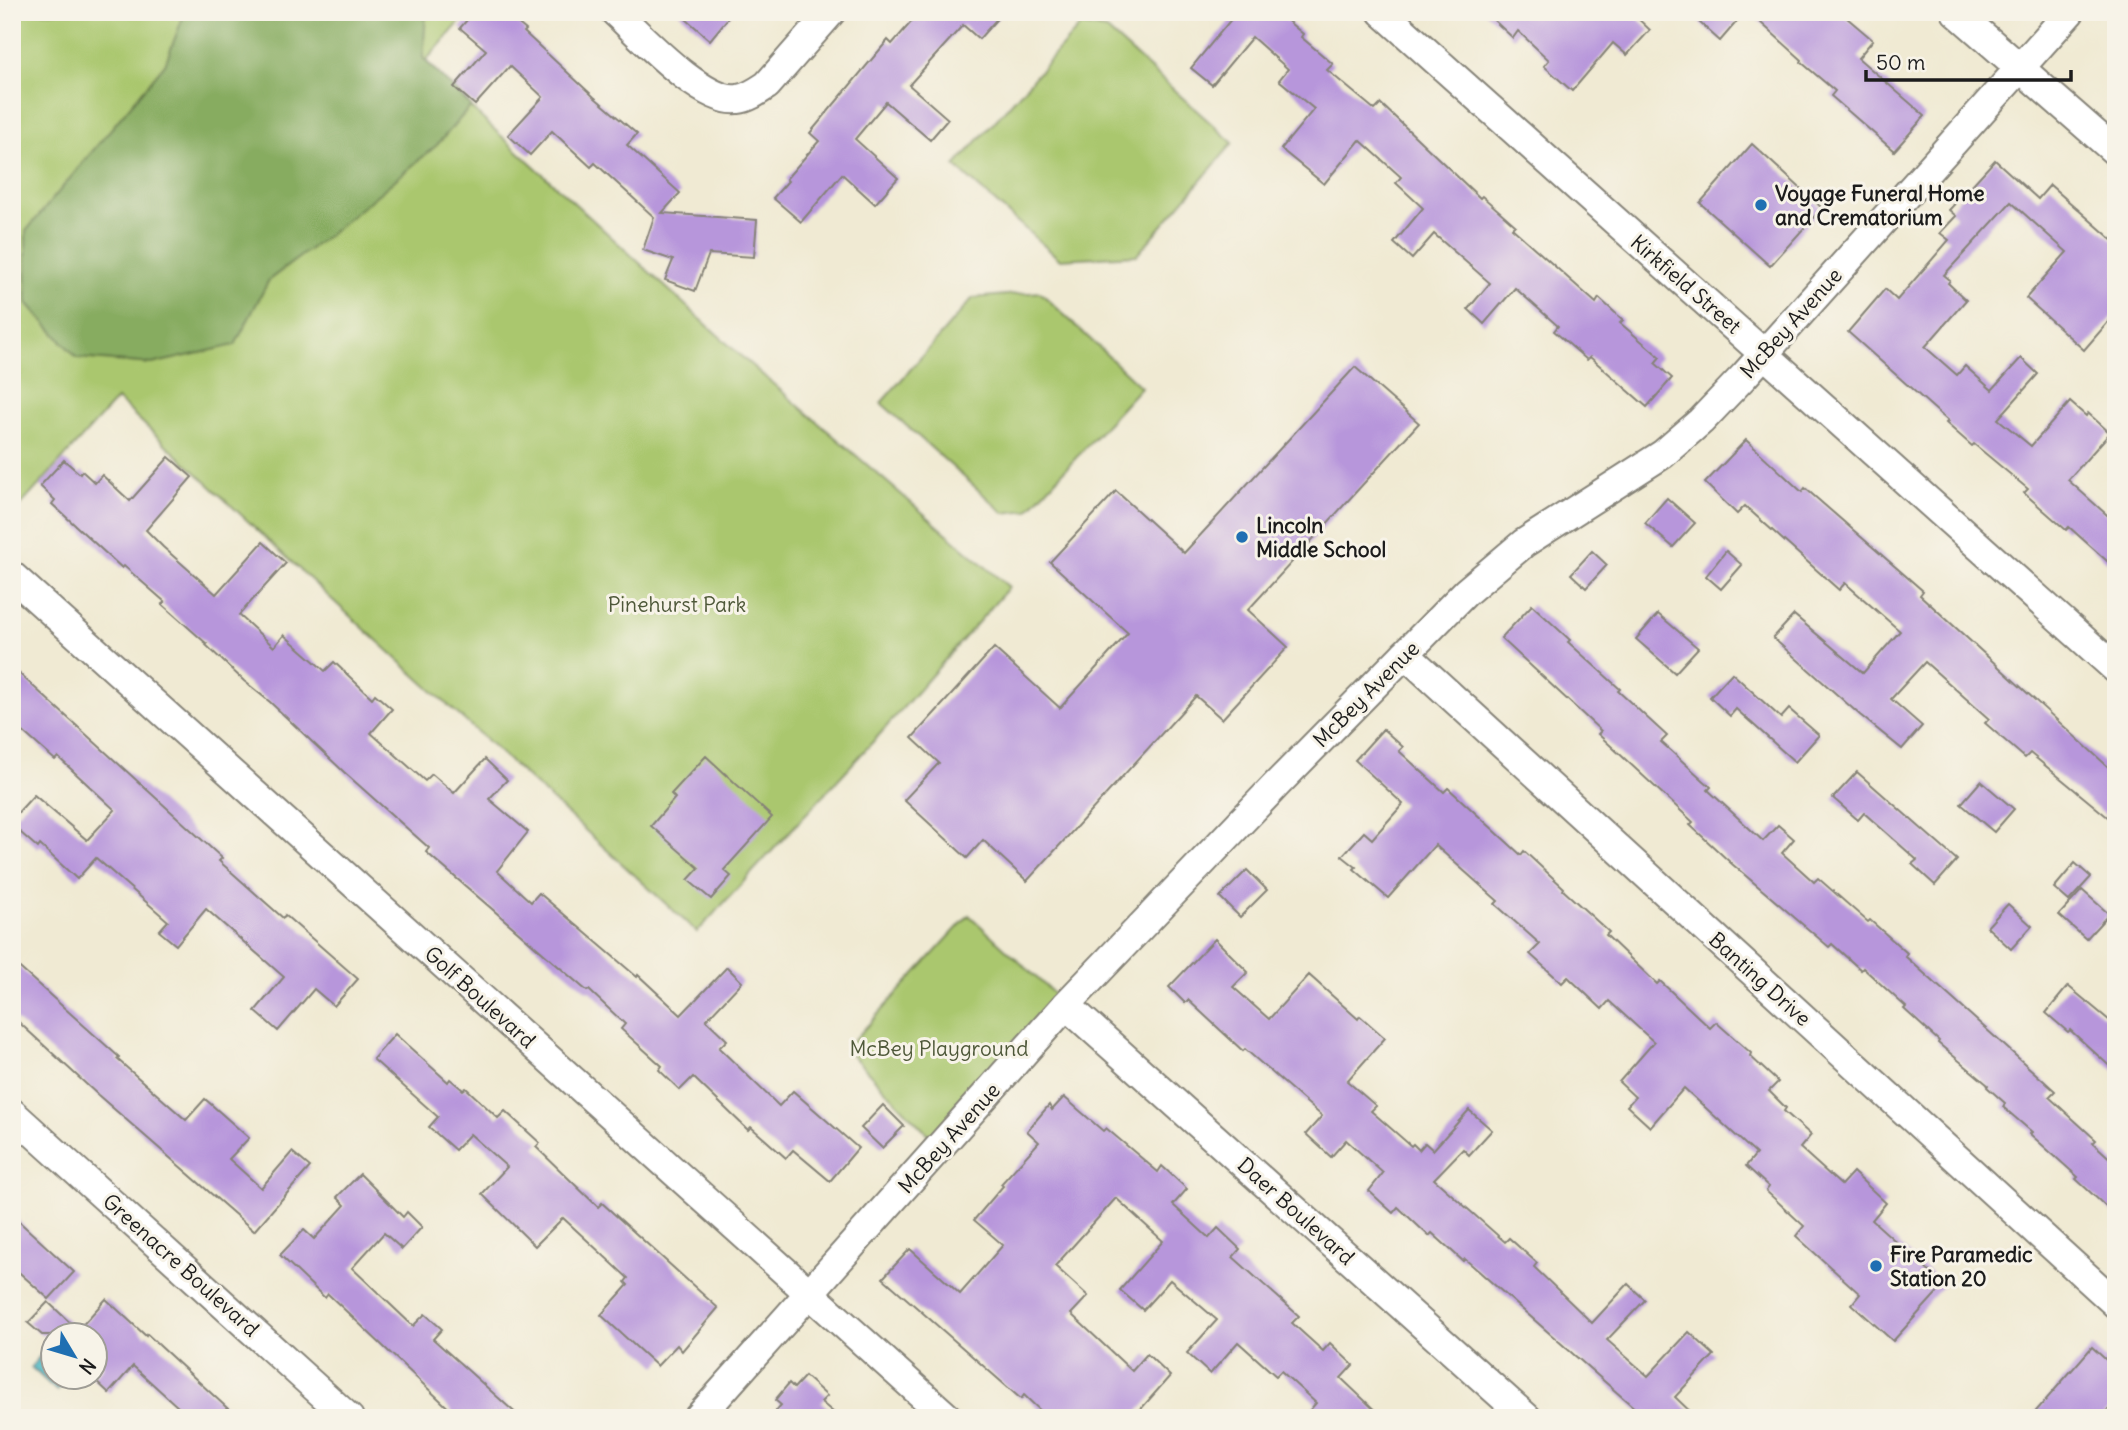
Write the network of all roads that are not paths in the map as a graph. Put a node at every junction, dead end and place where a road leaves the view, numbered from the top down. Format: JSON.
{"nodes":[{"id":1,"x":615,"y":12,"type":"edge"},
{"id":2,"x":831,"y":12,"type":"edge"},
{"id":3,"x":1382,"y":12,"type":"edge"},
{"id":4,"x":1956,"y":12,"type":"edge"},
{"id":5,"x":2070,"y":12,"type":"edge"},
{"id":6,"x":2020,"y":68,"type":"junction"},
{"id":7,"x":2116,"y":152,"type":"edge"},
{"id":8,"x":1764,"y":353,"type":"junction"},
{"id":9,"x":12,"y":576,"type":"edge"},
{"id":10,"x":1405,"y":654,"type":"junction"},
{"id":11,"x":2116,"y":669,"type":"edge"},
{"id":12,"x":1066,"y":1005,"type":"junction"},
{"id":13,"x":12,"y":1113,"type":"edge"},
{"id":14,"x":810,"y":1293,"type":"junction"},
{"id":15,"x":2116,"y":1304,"type":"edge"},
{"id":16,"x":349,"y":1418,"type":"edge"},
{"id":17,"x":698,"y":1418,"type":"edge"},
{"id":18,"x":948,"y":1418,"type":"edge"},
{"id":19,"x":1527,"y":1418,"type":"edge"}],
"edges":[{"from":1,"to":2,"type":"street"},
{"from":3,"to":8,"type":"street","name":"Kirkfield Street"},
{"from":4,"to":6,"type":"street"},
{"from":5,"to":6,"type":"street","name":"McBey Avenue"},
{"from":6,"to":7,"type":"street"},
{"from":6,"to":8,"type":"street","name":"McBey Avenue"},
{"from":8,"to":10,"type":"street","name":"McBey Avenue"},
{"from":8,"to":11,"type":"street","name":"Kirkfield Street"},
{"from":9,"to":14,"type":"street","name":"Golf Boulevard"},
{"from":10,"to":12,"type":"street","name":"McBey Avenue"},
{"from":10,"to":15,"type":"street","name":"Banting Drive"},
{"from":12,"to":14,"type":"street","name":"McBey Avenue"},
{"from":12,"to":19,"type":"street","name":"Daer Boulevard"},
{"from":13,"to":16,"type":"street","name":"Greenacre Boulevard"},
{"from":14,"to":17,"type":"street","name":"McBey Avenue"},
{"from":14,"to":18,"type":"street","name":"Golf Boulevard"}]}
